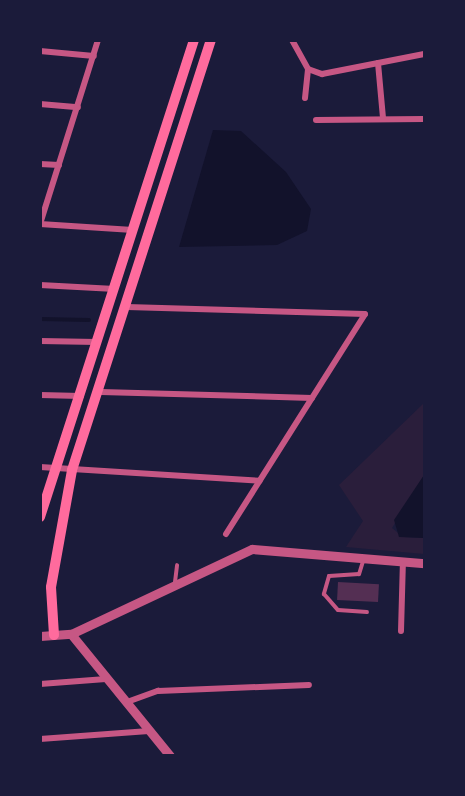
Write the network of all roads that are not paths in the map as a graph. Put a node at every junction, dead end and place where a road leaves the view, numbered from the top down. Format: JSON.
{"nodes":[{"id":1,"x":98,"y":40,"type":"edge"},
{"id":2,"x":194,"y":40,"type":"edge"},
{"id":3,"x":211,"y":40,"type":"edge"},
{"id":4,"x":292,"y":40,"type":"edge"},
{"id":5,"x":40,"y":51,"type":"edge"},
{"id":6,"x":424,"y":54,"type":"edge"},
{"id":7,"x":94,"y":56,"type":"junction"},
{"id":8,"x":378,"y":63,"type":"junction"},
{"id":9,"x":308,"y":69,"type":"junction"},
{"id":10,"x":305,"y":98,"type":"dead end"},
{"id":11,"x":40,"y":104,"type":"edge"},
{"id":12,"x":78,"y":106,"type":"junction"},
{"id":13,"x":383,"y":118,"type":"junction"},
{"id":14,"x":424,"y":119,"type":"edge"},
{"id":15,"x":316,"y":120,"type":"dead end"},
{"id":16,"x":40,"y":164,"type":"edge"},
{"id":17,"x":59,"y":165,"type":"junction"},
{"id":18,"x":40,"y":224,"type":"edge"},
{"id":19,"x":134,"y":230,"type":"junction"},
{"id":20,"x":40,"y":285,"type":"edge"},
{"id":21,"x":115,"y":289,"type":"junction"},
{"id":22,"x":127,"y":307,"type":"junction"},
{"id":23,"x":40,"y":341,"type":"edge"},
{"id":24,"x":99,"y":342,"type":"junction"},
{"id":25,"x":101,"y":392,"type":"junction"},
{"id":26,"x":40,"y":395,"type":"edge"},
{"id":27,"x":81,"y":396,"type":"junction"},
{"id":28,"x":312,"y":398,"type":"junction"},
{"id":29,"x":40,"y":467,"type":"edge"},
{"id":30,"x":58,"y":469,"type":"junction"},
{"id":31,"x":72,"y":470,"type":"junction"},
{"id":32,"x":260,"y":481,"type":"junction"},
{"id":33,"x":40,"y":517,"type":"edge"},
{"id":34,"x":226,"y":534,"type":"dead end"},
{"id":35,"x":364,"y":558,"type":"junction"},
{"id":36,"x":403,"y":561,"type":"junction"},
{"id":37,"x":424,"y":563,"type":"edge"},
{"id":38,"x":177,"y":565,"type":"dead end"},
{"id":39,"x":174,"y":585,"type":"junction"},
{"id":40,"x":367,"y":612,"type":"dead end"},
{"id":41,"x":401,"y":631,"type":"dead end"},
{"id":42,"x":71,"y":634,"type":"junction"},
{"id":43,"x":54,"y":635,"type":"junction"},
{"id":44,"x":40,"y":636,"type":"edge"},
{"id":45,"x":106,"y":679,"type":"junction"},
{"id":46,"x":40,"y":684,"type":"edge"},
{"id":47,"x":309,"y":685,"type":"dead end"},
{"id":48,"x":127,"y":702,"type":"junction"},
{"id":49,"x":149,"y":731,"type":"junction"},
{"id":50,"x":40,"y":740,"type":"edge"},
{"id":51,"x":170,"y":756,"type":"edge"}],
"edges":[{"from":1,"to":7,"type":"street"},
{"from":2,"to":19,"type":"main road"},
{"from":3,"to":22,"type":"main road"},
{"from":4,"to":9,"type":"street"},
{"from":5,"to":7,"type":"street"},
{"from":6,"to":8,"type":"street"},
{"from":7,"to":12,"type":"street"},
{"from":8,"to":9,"type":"street"},
{"from":8,"to":13,"type":"street"},
{"from":9,"to":10,"type":"street"},
{"from":11,"to":12,"type":"street"},
{"from":12,"to":17,"type":"street"},
{"from":13,"to":14,"type":"street"},
{"from":13,"to":15,"type":"street"},
{"from":16,"to":17,"type":"street"},
{"from":17,"to":18,"type":"street"},
{"from":18,"to":19,"type":"street"},
{"from":19,"to":21,"type":"main road"},
{"from":20,"to":21,"type":"street"},
{"from":21,"to":24,"type":"main road"},
{"from":22,"to":25,"type":"main road"},
{"from":22,"to":28,"type":"street"},
{"from":23,"to":24,"type":"street"},
{"from":24,"to":27,"type":"main road"},
{"from":25,"to":28,"type":"street"},
{"from":25,"to":31,"type":"main road"},
{"from":26,"to":27,"type":"street"},
{"from":27,"to":30,"type":"main road"},
{"from":28,"to":32,"type":"street"},
{"from":29,"to":30,"type":"street"},
{"from":30,"to":31,"type":"street"},
{"from":30,"to":33,"type":"main road"},
{"from":31,"to":32,"type":"street"},
{"from":31,"to":43,"type":"main road"},
{"from":32,"to":34,"type":"street"},
{"from":35,"to":36,"type":"street"},
{"from":35,"to":39,"type":"street"},
{"from":35,"to":40,"type":"lane"},
{"from":36,"to":37,"type":"street"},
{"from":36,"to":41,"type":"street"},
{"from":38,"to":39,"type":"lane"},
{"from":39,"to":42,"type":"street"},
{"from":42,"to":43,"type":"street"},
{"from":42,"to":45,"type":"street"},
{"from":43,"to":44,"type":"street"},
{"from":45,"to":46,"type":"street"},
{"from":45,"to":48,"type":"street"},
{"from":47,"to":48,"type":"street"},
{"from":48,"to":49,"type":"street"},
{"from":49,"to":50,"type":"street"},
{"from":49,"to":51,"type":"street"}]}
